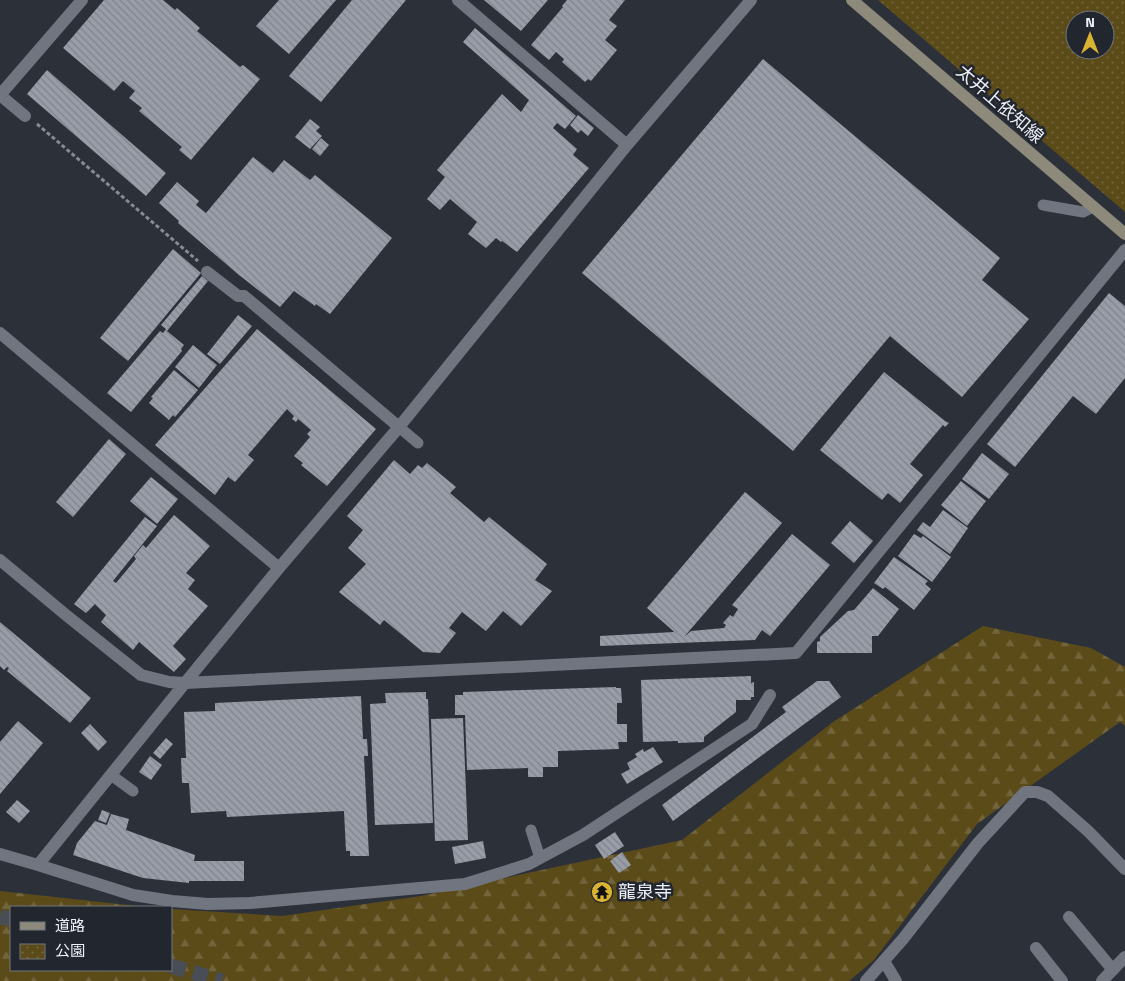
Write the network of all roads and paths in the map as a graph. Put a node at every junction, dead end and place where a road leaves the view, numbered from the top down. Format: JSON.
{"nodes":[{"id":1,"x":82,"y":0,"type":"edge"},
{"id":2,"x":458,"y":0,"type":"edge"},
{"id":3,"x":751,"y":0,"type":"edge"},
{"id":4,"x":852,"y":0,"type":"edge"},
{"id":5,"x":2,"y":89,"type":"edge"},
{"id":6,"x":25,"y":116,"type":"joint"},
{"id":7,"x":627,"y":145,"type":"junction"},
{"id":8,"x":1043,"y":206,"type":"dead end"},
{"id":9,"x":1093,"y":207,"type":"junction"},
{"id":10,"x":1125,"y":234,"type":"edge"},
{"id":11,"x":1125,"y":250,"type":"edge"},
{"id":12,"x":207,"y":272,"type":"joint"},
{"id":13,"x":0,"y":333,"type":"edge"},
{"id":14,"x":399,"y":427,"type":"junction"},
{"id":15,"x":418,"y":443,"type":"dead end"},
{"id":16,"x":0,"y":560,"type":"edge"},
{"id":17,"x":279,"y":568,"type":"junction"},
{"id":18,"x":185,"y":683,"type":"junction"},
{"id":19,"x":770,"y":695,"type":"dead end"},
{"id":20,"x":111,"y":775,"type":"junction"},
{"id":21,"x":133,"y":791,"type":"dead end"},
{"id":22,"x":531,"y":830,"type":"dead end"},
{"id":23,"x":0,"y":854,"type":"edge"},
{"id":24,"x":540,"y":858,"type":"junction"},
{"id":25,"x":38,"y":864,"type":"junction"},
{"id":26,"x":1125,"y":869,"type":"edge"},
{"id":27,"x":1069,"y":917,"type":"dead end"},
{"id":28,"x":1036,"y":948,"type":"dead end"},
{"id":29,"x":1125,"y":957,"type":"edge"},
{"id":30,"x":884,"y":961,"type":"junction"},
{"id":31,"x":1113,"y":970,"type":"junction"},
{"id":32,"x":866,"y":981,"type":"edge"},
{"id":33,"x":896,"y":981,"type":"edge"},
{"id":34,"x":1062,"y":981,"type":"edge"},
{"id":35,"x":1102,"y":981,"type":"edge"}],
"edges":[{"from":1,"to":5,"type":"street"},
{"from":2,"to":7,"type":"street"},
{"from":3,"to":7,"type":"street"},
{"from":4,"to":9,"type":"main road","name":"太井上依知線"},
{"from":5,"to":6,"type":"street"},
{"from":6,"to":12,"type":"path"},
{"from":7,"to":14,"type":"street"},
{"from":8,"to":9,"type":"lane"},
{"from":9,"to":10,"type":"main road","name":"太井上依知線"},
{"from":11,"to":18,"type":"street"},
{"from":12,"to":14,"type":"street"},
{"from":13,"to":17,"type":"street"},
{"from":14,"to":15,"type":"lane"},
{"from":14,"to":17,"type":"street"},
{"from":16,"to":18,"type":"street"},
{"from":17,"to":18,"type":"street"},
{"from":18,"to":20,"type":"street"},
{"from":19,"to":24,"type":"street"},
{"from":20,"to":21,"type":"lane"},
{"from":20,"to":25,"type":"street"},
{"from":22,"to":24,"type":"lane"},
{"from":23,"to":25,"type":"street"},
{"from":24,"to":25,"type":"street"},
{"from":26,"to":30,"type":"street"},
{"from":27,"to":31,"type":"street"},
{"from":28,"to":34,"type":"street"},
{"from":29,"to":31,"type":"street"},
{"from":30,"to":32,"type":"street"},
{"from":30,"to":33,"type":"street"},
{"from":31,"to":35,"type":"street"}]}
